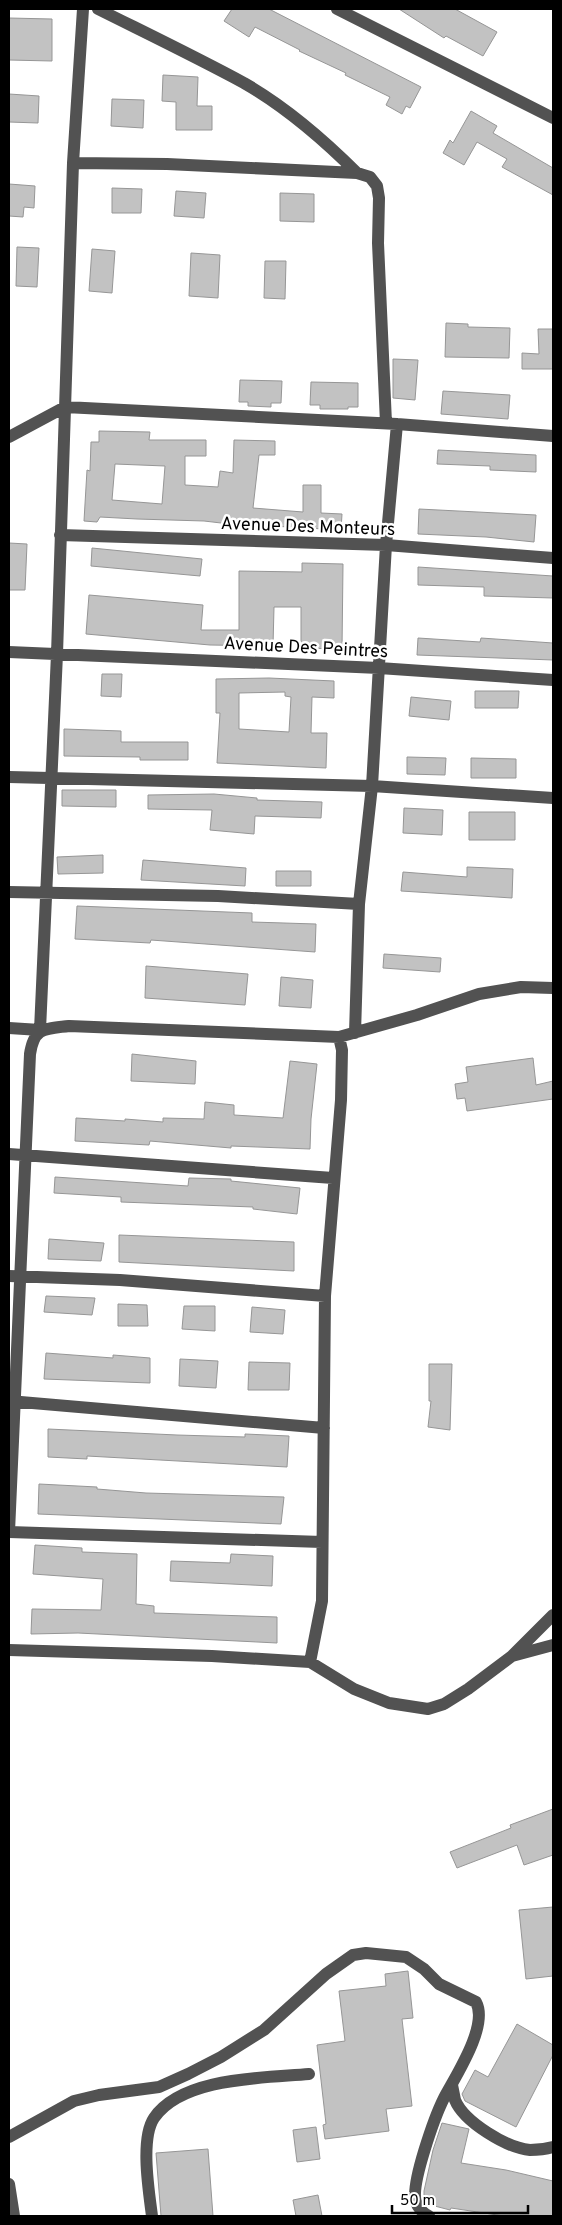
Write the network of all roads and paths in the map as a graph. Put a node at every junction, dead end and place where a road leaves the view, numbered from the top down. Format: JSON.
{"nodes":[{"id":1,"x":84,"y":9,"type":"edge"},
{"id":2,"x":98,"y":9,"type":"edge"},
{"id":3,"x":337,"y":9,"type":"edge"},
{"id":4,"x":553,"y":118,"type":"edge"},
{"id":5,"x":72,"y":163,"type":"junction"},
{"id":6,"x":357,"y":173,"type":"junction"},
{"id":7,"x":65,"y":407,"type":"junction"},
{"id":8,"x":392,"y":423,"type":"junction"},
{"id":9,"x":553,"y":436,"type":"edge"},
{"id":10,"x":9,"y":437,"type":"edge"},
{"id":11,"x":60,"y":535,"type":"junction"},
{"id":12,"x":386,"y":545,"type":"junction"},
{"id":13,"x":553,"y":558,"type":"edge"},
{"id":14,"x":9,"y":652,"type":"edge"},
{"id":15,"x":56,"y":654,"type":"junction"},
{"id":16,"x":379,"y":668,"type":"junction"},
{"id":17,"x":553,"y":680,"type":"edge"},
{"id":18,"x":9,"y":777,"type":"edge"},
{"id":19,"x":50,"y":779,"type":"junction"},
{"id":20,"x":372,"y":786,"type":"junction"},
{"id":21,"x":553,"y":798,"type":"edge"},
{"id":22,"x":9,"y":892,"type":"edge"},
{"id":23,"x":46,"y":893,"type":"junction"},
{"id":24,"x":360,"y":904,"type":"junction"},
{"id":25,"x":553,"y":988,"type":"edge"},
{"id":26,"x":9,"y":1028,"type":"edge"},
{"id":27,"x":40,"y":1030,"type":"junction"},
{"id":28,"x":355,"y":1033,"type":"junction"},
{"id":29,"x":339,"y":1037,"type":"junction"},
{"id":30,"x":9,"y":1154,"type":"edge"},
{"id":31,"x":26,"y":1155,"type":"junction"},
{"id":32,"x":333,"y":1178,"type":"junction"},
{"id":33,"x":14,"y":1276,"type":"edge"},
{"id":34,"x":325,"y":1296,"type":"junction"},
{"id":35,"x":11,"y":1401,"type":"edge"},
{"id":36,"x":324,"y":1428,"type":"junction"},
{"id":37,"x":9,"y":1532,"type":"edge"},
{"id":38,"x":322,"y":1542,"type":"junction"},
{"id":39,"x":553,"y":1615,"type":"edge"},
{"id":40,"x":553,"y":1645,"type":"edge"},
{"id":41,"x":9,"y":1650,"type":"edge"},
{"id":42,"x":512,"y":1656,"type":"junction"},
{"id":43,"x":310,"y":1662,"type":"junction"},
{"id":44,"x":309,"y":2074,"type":"dead end"},
{"id":45,"x":452,"y":2085,"type":"junction"},
{"id":46,"x":9,"y":2137,"type":"edge"},
{"id":47,"x":553,"y":2147,"type":"edge"},
{"id":48,"x":9,"y":2184,"type":"edge"},
{"id":49,"x":14,"y":2216,"type":"edge"},
{"id":50,"x":152,"y":2216,"type":"edge"},
{"id":51,"x":428,"y":2216,"type":"edge"}],
"edges":[{"from":1,"to":5,"type":"street"},
{"from":2,"to":6,"type":"street"},
{"from":3,"to":4,"type":"street"},
{"from":5,"to":6,"type":"street"},
{"from":5,"to":7,"type":"street"},
{"from":6,"to":8,"type":"street"},
{"from":7,"to":8,"type":"street"},
{"from":7,"to":10,"type":"street"},
{"from":7,"to":11,"type":"street"},
{"from":8,"to":9,"type":"street"},
{"from":8,"to":12,"type":"street"},
{"from":11,"to":12,"type":"street","name":"Avenue Des Monteurs"},
{"from":11,"to":15,"type":"street"},
{"from":12,"to":13,"type":"street","name":"Avenue Des Monteurs"},
{"from":12,"to":16,"type":"street"},
{"from":14,"to":15,"type":"street","name":"Avenue Des Peintres"},
{"from":15,"to":16,"type":"street","name":"Avenue Des Peintres"},
{"from":15,"to":19,"type":"street"},
{"from":16,"to":17,"type":"street","name":"Avenue Des Peintres"},
{"from":16,"to":20,"type":"street"},
{"from":18,"to":19,"type":"street"},
{"from":19,"to":20,"type":"street"},
{"from":19,"to":23,"type":"street"},
{"from":20,"to":21,"type":"street"},
{"from":20,"to":24,"type":"street"},
{"from":22,"to":23,"type":"street"},
{"from":23,"to":24,"type":"street"},
{"from":23,"to":27,"type":"street"},
{"from":24,"to":28,"type":"street"},
{"from":25,"to":28,"type":"street"},
{"from":26,"to":27,"type":"street"},
{"from":27,"to":29,"type":"street"},
{"from":27,"to":31,"type":"street"},
{"from":28,"to":29,"type":"street"},
{"from":29,"to":32,"type":"street"},
{"from":30,"to":31,"type":"street"},
{"from":31,"to":32,"type":"street"},
{"from":31,"to":33,"type":"street"},
{"from":32,"to":34,"type":"street"},
{"from":33,"to":34,"type":"street"},
{"from":33,"to":35,"type":"street"},
{"from":34,"to":36,"type":"street"},
{"from":35,"to":36,"type":"street"},
{"from":35,"to":37,"type":"street"},
{"from":36,"to":38,"type":"street"},
{"from":37,"to":38,"type":"street"},
{"from":38,"to":43,"type":"street"},
{"from":39,"to":42,"type":"street"},
{"from":40,"to":42,"type":"street"},
{"from":41,"to":43,"type":"street"},
{"from":42,"to":43,"type":"street"},
{"from":44,"to":50,"type":"street"},
{"from":45,"to":46,"type":"street"},
{"from":45,"to":47,"type":"street"},
{"from":45,"to":51,"type":"street"},
{"from":48,"to":49,"type":"street"}]}
